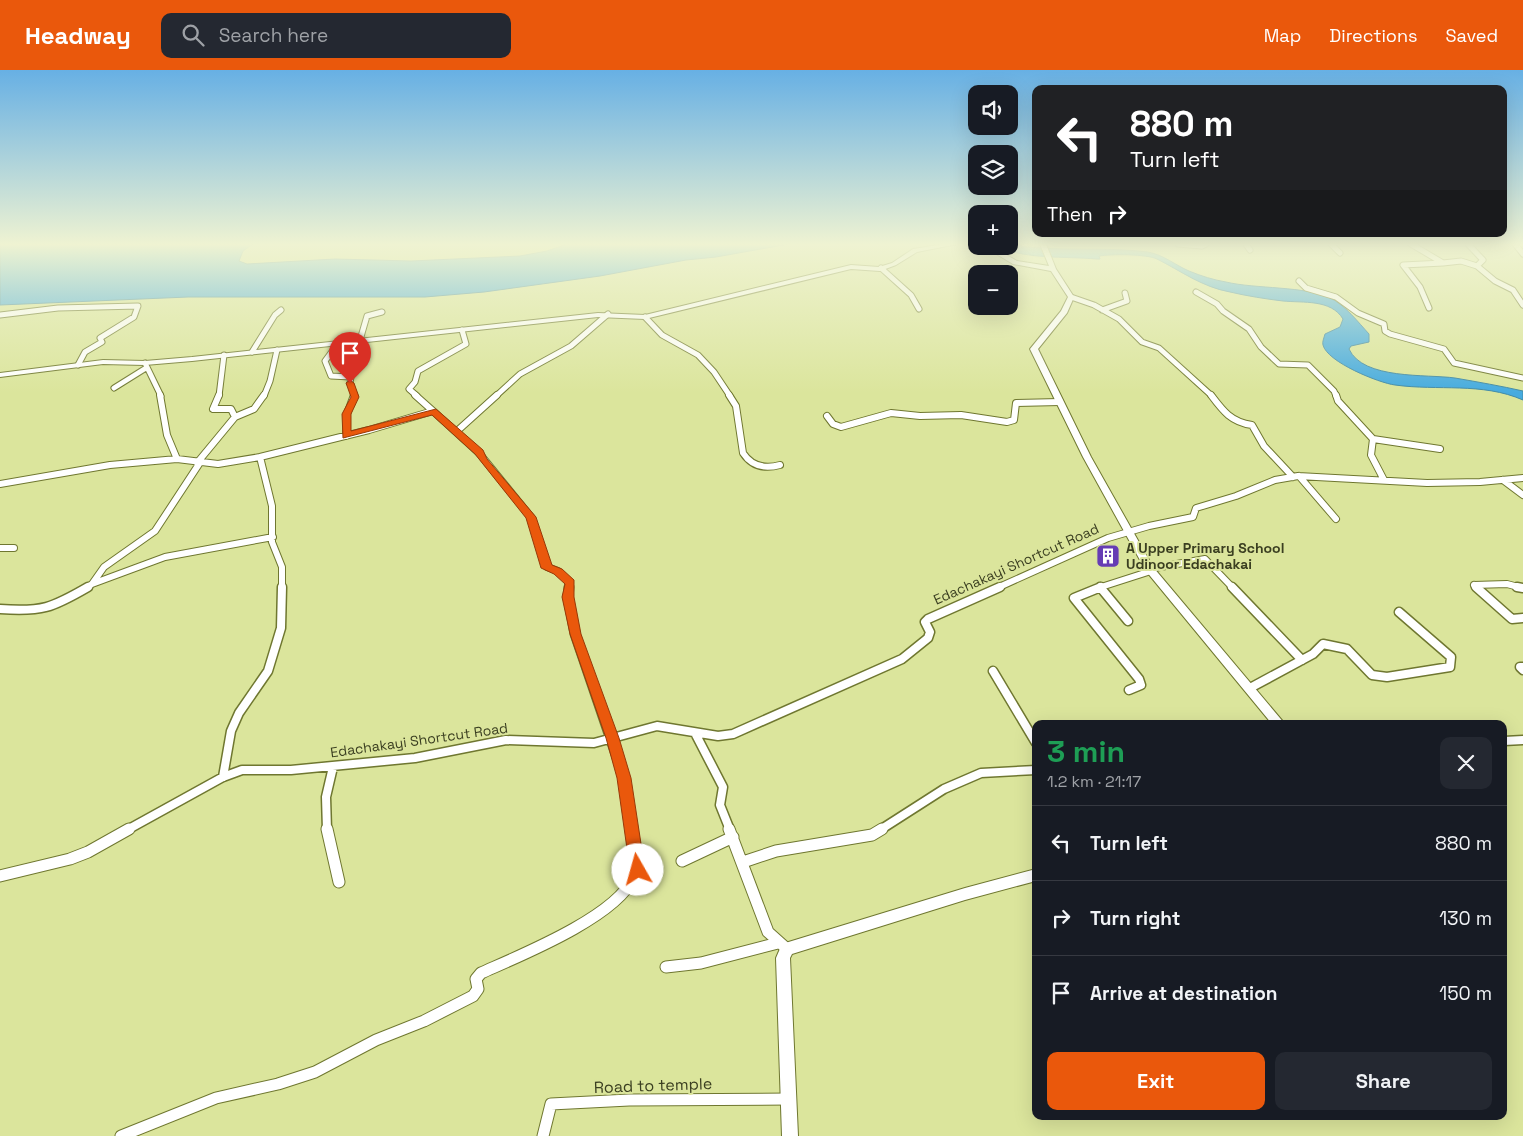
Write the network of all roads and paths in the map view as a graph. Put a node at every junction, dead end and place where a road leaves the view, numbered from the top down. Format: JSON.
{"nodes":[{"id":1,"x":741,"y":294,"type":"edge"},
{"id":2,"x":909,"y":294,"type":"edge"},
{"id":3,"x":1125,"y":294,"type":"edge"},
{"id":4,"x":1199,"y":294,"type":"edge"},
{"id":5,"x":1325,"y":294,"type":"edge"},
{"id":6,"x":1423,"y":294,"type":"edge"},
{"id":7,"x":1515,"y":294,"type":"edge"},
{"id":8,"x":1071,"y":296,"type":"joint"},
{"id":9,"x":1523,"y":305,"type":"edge"},
{"id":10,"x":1429,"y":308,"type":"dead end"},
{"id":11,"x":919,"y":309,"type":"dead end"},
{"id":12,"x":281,"y":310,"type":"dead end"},
{"id":13,"x":1102,"y":310,"type":"junction"},
{"id":14,"x":382,"y":312,"type":"dead end"},
{"id":15,"x":608,"y":314,"type":"junction"},
{"id":16,"x":0,"y":315,"type":"edge"},
{"id":17,"x":645,"y":317,"type":"junction"},
{"id":18,"x":462,"y":330,"type":"junction"},
{"id":19,"x":360,"y":340,"type":"junction"},
{"id":20,"x":339,"y":342,"type":"junction"},
{"id":21,"x":277,"y":350,"type":"junction"},
{"id":22,"x":252,"y":352,"type":"junction"},
{"id":23,"x":224,"y":356,"type":"junction"},
{"id":24,"x":78,"y":364,"type":"junction"},
{"id":25,"x":146,"y":366,"type":"junction"},
{"id":26,"x":0,"y":375,"type":"edge"},
{"id":27,"x":1523,"y":378,"type":"edge"},
{"id":28,"x":114,"y":388,"type":"dead end"},
{"id":29,"x":1060,"y":402,"type":"junction"},
{"id":30,"x":433,"y":411,"type":"junction"},
{"id":31,"x":827,"y":416,"type":"dead end"},
{"id":32,"x":235,"y":417,"type":"junction"},
{"id":33,"x":456,"y":432,"type":"junction"},
{"id":34,"x":346,"y":436,"type":"junction"},
{"id":35,"x":1373,"y":439,"type":"junction"},
{"id":36,"x":1440,"y":449,"type":"dead end"},
{"id":37,"x":260,"y":457,"type":"junction"},
{"id":38,"x":177,"y":460,"type":"junction"},
{"id":39,"x":198,"y":464,"type":"junction"},
{"id":40,"x":780,"y":465,"type":"dead end"},
{"id":41,"x":1296,"y":476,"type":"junction"},
{"id":42,"x":1523,"y":478,"type":"edge"},
{"id":43,"x":1384,"y":480,"type":"junction"},
{"id":44,"x":1503,"y":480,"type":"junction"},
{"id":45,"x":0,"y":484,"type":"edge"},
{"id":46,"x":1523,"y":495,"type":"edge"},
{"id":47,"x":1336,"y":519,"type":"dead end"},
{"id":48,"x":1128,"y":531,"type":"junction"},
{"id":49,"x":273,"y":536,"type":"junction"},
{"id":50,"x":0,"y":548,"type":"edge"},
{"id":51,"x":14,"y":548,"type":"dead end"},
{"id":52,"x":1150,"y":570,"type":"junction"},
{"id":53,"x":92,"y":584,"type":"junction"},
{"id":54,"x":1100,"y":587,"type":"junction"},
{"id":55,"x":1523,"y":588,"type":"edge"},
{"id":56,"x":0,"y":608,"type":"edge"},
{"id":57,"x":1399,"y":612,"type":"dead end"},
{"id":58,"x":1523,"y":618,"type":"edge"},
{"id":59,"x":1128,"y":620,"type":"dead end"},
{"id":60,"x":1302,"y":660,"type":"junction"},
{"id":61,"x":993,"y":671,"type":"dead end"},
{"id":62,"x":1250,"y":688,"type":"junction"},
{"id":63,"x":1128,"y":690,"type":"dead end"},
{"id":64,"x":1275,"y":720,"type":"edge"},
{"id":65,"x":695,"y":733,"type":"junction"},
{"id":66,"x":1032,"y":736,"type":"edge"},
{"id":67,"x":613,"y":738,"type":"junction"},
{"id":68,"x":1523,"y":740,"type":"edge"},
{"id":69,"x":1507,"y":742,"type":"edge"},
{"id":70,"x":333,"y":767,"type":"junction"},
{"id":71,"x":1032,"y":770,"type":"edge"},
{"id":72,"x":223,"y":777,"type":"junction"},
{"id":73,"x":733,"y":838,"type":"junction"},
{"id":74,"x":682,"y":861,"type":"dead end"},
{"id":75,"x":743,"y":862,"type":"junction"},
{"id":76,"x":0,"y":876,"type":"edge"},
{"id":77,"x":1032,"y":876,"type":"edge"},
{"id":78,"x":339,"y":882,"type":"dead end"},
{"id":79,"x":782,"y":946,"type":"junction"},
{"id":80,"x":666,"y":967,"type":"dead end"},
{"id":81,"x":790,"y":1099,"type":"junction"},
{"id":82,"x":121,"y":1136,"type":"edge"},
{"id":83,"x":543,"y":1136,"type":"edge"},
{"id":84,"x":790,"y":1136,"type":"edge"}],
"edges":[{"from":1,"to":17,"type":"main road"},
{"from":2,"to":11,"type":"street"},
{"from":3,"to":13,"type":"street"},
{"from":4,"to":35,"type":"street"},
{"from":5,"to":27,"type":"street"},
{"from":6,"to":10,"type":"street"},
{"from":7,"to":9,"type":"street"},
{"from":8,"to":13,"type":"street"},
{"from":8,"to":29,"type":"main road"},
{"from":12,"to":22,"type":"street"},
{"from":13,"to":41,"type":"street"},
{"from":14,"to":19,"type":"street"},
{"from":15,"to":17,"type":"main road"},
{"from":15,"to":18,"type":"main road"},
{"from":15,"to":33,"type":"street"},
{"from":16,"to":24,"type":"street"},
{"from":17,"to":40,"type":"street"},
{"from":18,"to":19,"type":"main road"},
{"from":18,"to":30,"type":"street"},
{"from":19,"to":20,"type":"main road"},
{"from":20,"to":21,"type":"main road"},
{"from":20,"to":34,"type":"street"},
{"from":21,"to":22,"type":"main road"},
{"from":21,"to":32,"type":"street"},
{"from":22,"to":23,"type":"main road"},
{"from":23,"to":25,"type":"main road"},
{"from":23,"to":32,"type":"street"},
{"from":24,"to":25,"type":"main road"},
{"from":24,"to":26,"type":"main road"},
{"from":25,"to":28,"type":"street"},
{"from":25,"to":38,"type":"street"},
{"from":29,"to":31,"type":"street"},
{"from":29,"to":48,"type":"main road"},
{"from":30,"to":33,"type":"street"},
{"from":30,"to":34,"type":"street"},
{"from":32,"to":39,"type":"street"},
{"from":33,"to":67,"type":"street"},
{"from":34,"to":37,"type":"street"},
{"from":35,"to":36,"type":"street"},
{"from":35,"to":43,"type":"street"},
{"from":37,"to":39,"type":"street"},
{"from":37,"to":49,"type":"street"},
{"from":38,"to":39,"type":"street"},
{"from":38,"to":45,"type":"street"},
{"from":39,"to":53,"type":"street"},
{"from":41,"to":43,"type":"street"},
{"from":41,"to":47,"type":"street"},
{"from":41,"to":48,"type":"street"},
{"from":42,"to":44,"type":"street"},
{"from":43,"to":44,"type":"street"},
{"from":44,"to":46,"type":"street"},
{"from":48,"to":52,"type":"main road"},
{"from":48,"to":65,"type":"street","name":"Edachakayi Shortcut Road"},
{"from":49,"to":53,"type":"street"},
{"from":49,"to":72,"type":"street"},
{"from":50,"to":51,"type":"street"},
{"from":52,"to":54,"type":"street"},
{"from":52,"to":60,"type":"street"},
{"from":52,"to":62,"type":"main road"},
{"from":53,"to":56,"type":"street"},
{"from":54,"to":59,"type":"street"},
{"from":54,"to":63,"type":"street"},
{"from":55,"to":58,"type":"street"},
{"from":57,"to":60,"type":"street"},
{"from":60,"to":62,"type":"street"},
{"from":61,"to":66,"type":"street"},
{"from":62,"to":64,"type":"main road"},
{"from":65,"to":67,"type":"street","name":"Edachakayi Shortcut Road"},
{"from":65,"to":73,"type":"street"},
{"from":67,"to":70,"type":"street","name":"Edachakayi Shortcut Road"},
{"from":67,"to":82,"type":"street"},
{"from":68,"to":69,"type":"street"},
{"from":70,"to":72,"type":"street","name":"Edachakayi Shortcut Road"},
{"from":70,"to":78,"type":"street"},
{"from":71,"to":75,"type":"street"},
{"from":72,"to":76,"type":"street","name":"Edachakayi Shortcut Road"},
{"from":73,"to":74,"type":"street"},
{"from":73,"to":75,"type":"street"},
{"from":75,"to":79,"type":"street"},
{"from":77,"to":79,"type":"main road"},
{"from":79,"to":80,"type":"street"},
{"from":79,"to":81,"type":"main road"},
{"from":81,"to":83,"type":"street","name":"Road to temple"},
{"from":81,"to":84,"type":"main road"}]}
